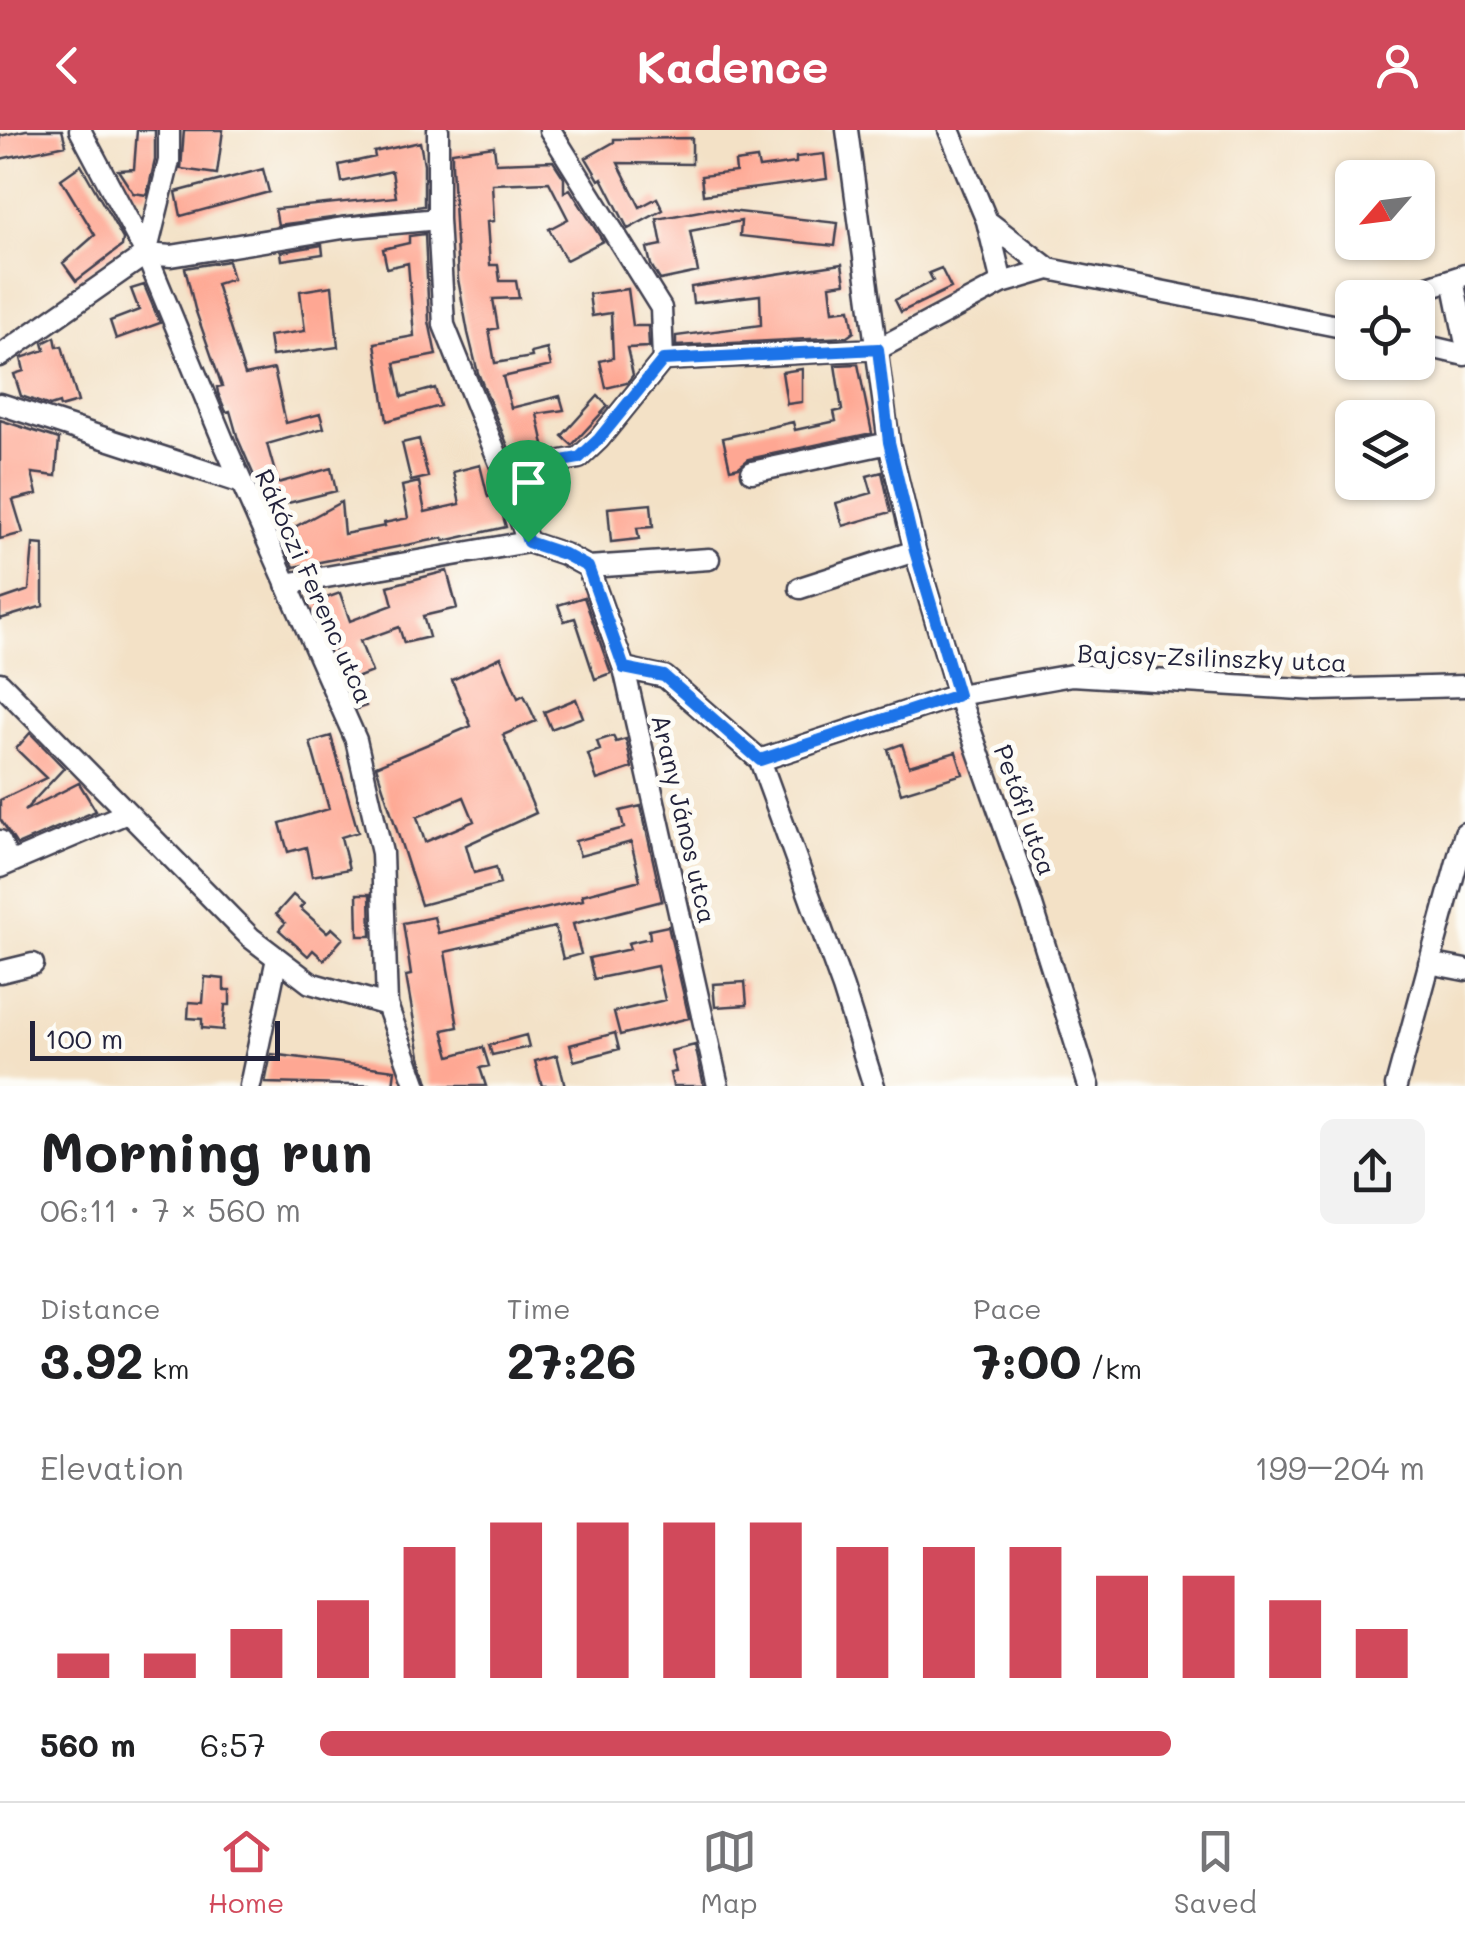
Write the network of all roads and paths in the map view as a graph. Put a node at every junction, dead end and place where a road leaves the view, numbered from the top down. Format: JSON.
{"nodes":[{"id":1,"x":80,"y":130,"type":"edge"},
{"id":2,"x":170,"y":130,"type":"edge"},
{"id":3,"x":438,"y":130,"type":"edge"},
{"id":4,"x":550,"y":130,"type":"edge"},
{"id":5,"x":847,"y":130,"type":"edge"},
{"id":6,"x":949,"y":130,"type":"edge"},
{"id":7,"x":438,"y":219,"type":"junction"},
{"id":8,"x":986,"y":221,"type":"junction"},
{"id":9,"x":146,"y":254,"type":"junction"},
{"id":10,"x":1049,"y":269,"type":"junction"},
{"id":11,"x":1459,"y":277,"type":"edge"},
{"id":12,"x":1002,"y":282,"type":"junction"},
{"id":13,"x":1435,"y":285,"type":"edge"},
{"id":14,"x":1335,"y":316,"type":"edge"},
{"id":15,"x":1319,"y":321,"type":"junction"},
{"id":16,"x":1335,"y":325,"type":"edge"},
{"id":17,"x":1465,"y":339,"type":"edge"},
{"id":18,"x":1435,"y":348,"type":"edge"},
{"id":19,"x":878,"y":349,"type":"junction"},
{"id":20,"x":0,"y":356,"type":"edge"},
{"id":21,"x":1465,"y":356,"type":"edge"},
{"id":22,"x":663,"y":360,"type":"junction"},
{"id":23,"x":4,"y":406,"type":"edge"},
{"id":24,"x":889,"y":442,"type":"junction"},
{"id":25,"x":503,"y":471,"type":"junction"},
{"id":26,"x":752,"y":472,"type":"dead end"},
{"id":27,"x":242,"y":484,"type":"junction"},
{"id":28,"x":528,"y":542,"type":"junction"},
{"id":29,"x":915,"y":551,"type":"junction"},
{"id":30,"x":709,"y":558,"type":"dead end"},
{"id":31,"x":588,"y":567,"type":"junction"},
{"id":32,"x":286,"y":584,"type":"junction"},
{"id":33,"x":800,"y":588,"type":"dead end"},
{"id":34,"x":624,"y":668,"type":"junction"},
{"id":35,"x":0,"y":683,"type":"edge"},
{"id":36,"x":1465,"y":686,"type":"edge"},
{"id":37,"x":958,"y":695,"type":"junction"},
{"id":38,"x":760,"y":760,"type":"junction"},
{"id":39,"x":127,"y":813,"type":"junction"},
{"id":40,"x":1465,"y":833,"type":"edge"},
{"id":41,"x":0,"y":840,"type":"edge"},
{"id":42,"x":5,"y":865,"type":"edge"},
{"id":43,"x":277,"y":958,"type":"junction"},
{"id":44,"x":1429,"y":963,"type":"junction"},
{"id":45,"x":32,"y":964,"type":"dead end"},
{"id":46,"x":1465,"y":970,"type":"edge"},
{"id":47,"x":0,"y":972,"type":"edge"},
{"id":48,"x":387,"y":1005,"type":"junction"},
{"id":49,"x":250,"y":1086,"type":"edge"},
{"id":50,"x":416,"y":1086,"type":"edge"},
{"id":51,"x":718,"y":1086,"type":"edge"},
{"id":52,"x":874,"y":1086,"type":"edge"},
{"id":53,"x":1090,"y":1086,"type":"edge"},
{"id":54,"x":1396,"y":1086,"type":"edge"}],
"edges":[{"from":1,"to":9,"type":"street","name":"Rákóczi Ferenc utca"},
{"from":2,"to":9,"type":"street"},
{"from":3,"to":7,"type":"street"},
{"from":4,"to":22,"type":"street"},
{"from":5,"to":19,"type":"street","name":"Petőfi utca"},
{"from":6,"to":8,"type":"street"},
{"from":7,"to":9,"type":"street"},
{"from":7,"to":25,"type":"street"},
{"from":8,"to":10,"type":"street"},
{"from":8,"to":12,"type":"street"},
{"from":9,"to":20,"type":"street"},
{"from":9,"to":27,"type":"street","name":"Rákóczi Ferenc utca"},
{"from":10,"to":12,"type":"street"},
{"from":10,"to":15,"type":"street"},
{"from":11,"to":13,"type":"street"},
{"from":11,"to":17,"type":"street"},
{"from":12,"to":19,"type":"street"},
{"from":14,"to":15,"type":"street"},
{"from":15,"to":16,"type":"street"},
{"from":18,"to":21,"type":"street"},
{"from":19,"to":22,"type":"street"},
{"from":19,"to":24,"type":"street","name":"Petőfi utca"},
{"from":22,"to":25,"type":"street"},
{"from":23,"to":27,"type":"street"},
{"from":24,"to":26,"type":"street"},
{"from":24,"to":29,"type":"street","name":"Petőfi utca"},
{"from":25,"to":28,"type":"street"},
{"from":27,"to":32,"type":"street","name":"Rákóczi Ferenc utca"},
{"from":28,"to":31,"type":"street"},
{"from":28,"to":32,"type":"street"},
{"from":29,"to":33,"type":"street"},
{"from":29,"to":37,"type":"street","name":"Petőfi utca"},
{"from":30,"to":31,"type":"street"},
{"from":31,"to":34,"type":"street","name":"Arany János utca"},
{"from":32,"to":48,"type":"street","name":"Rákóczi Ferenc utca"},
{"from":34,"to":38,"type":"street"},
{"from":34,"to":51,"type":"street","name":"Arany János utca"},
{"from":35,"to":39,"type":"street"},
{"from":36,"to":37,"type":"street","name":"Bajcsy-Zsilinszky utca"},
{"from":37,"to":38,"type":"street","name":"Bajcsy-Zsilinszky utca"},
{"from":37,"to":53,"type":"street","name":"Petőfi utca"},
{"from":38,"to":52,"type":"street"},
{"from":39,"to":42,"type":"street"},
{"from":39,"to":43,"type":"street"},
{"from":40,"to":44,"type":"street"},
{"from":41,"to":42,"type":"street"},
{"from":43,"to":48,"type":"street"},
{"from":43,"to":49,"type":"street"},
{"from":44,"to":46,"type":"street"},
{"from":44,"to":54,"type":"street"},
{"from":45,"to":47,"type":"street"},
{"from":48,"to":50,"type":"street","name":"Rákóczi Ferenc utca"}]}
